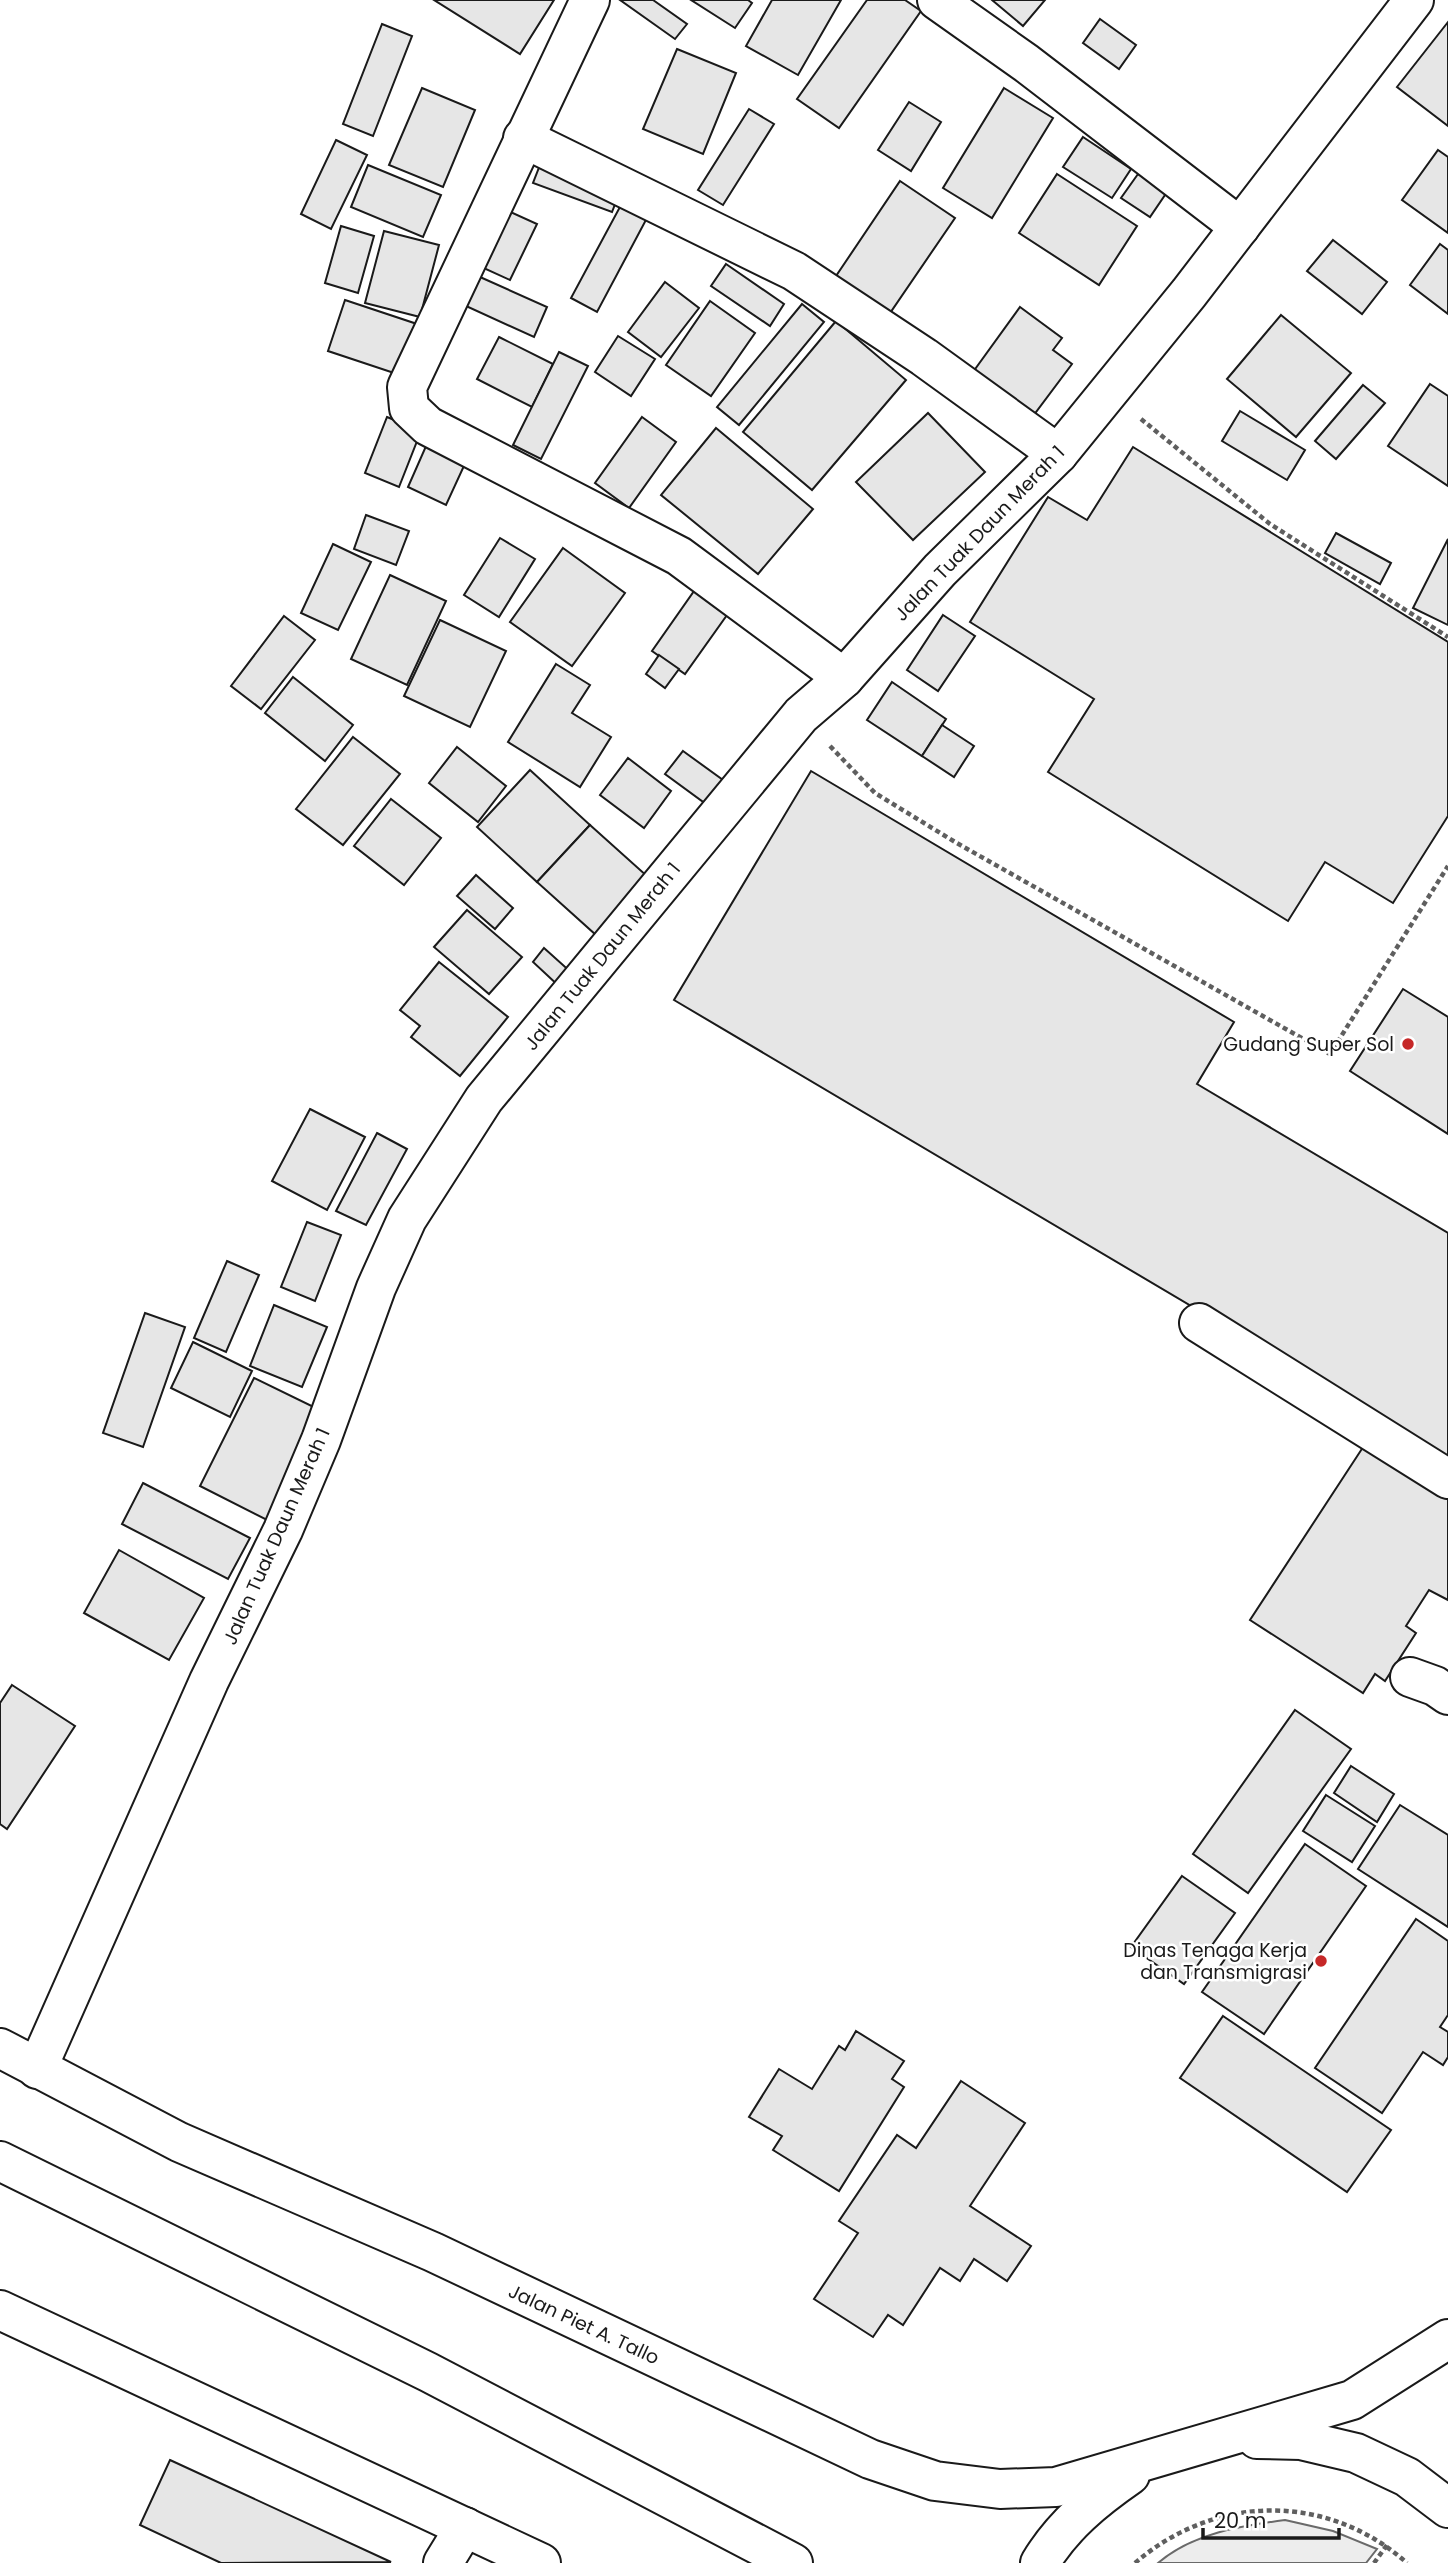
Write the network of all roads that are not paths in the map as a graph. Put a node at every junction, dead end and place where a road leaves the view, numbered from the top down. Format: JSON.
{"nodes":[{"id":1,"x":590,"y":0,"type":"edge"},
{"id":2,"x":937,"y":0,"type":"edge"},
{"id":3,"x":1414,"y":0,"type":"edge"},
{"id":4,"x":523,"y":138,"type":"junction"},
{"id":5,"x":1240,"y":227,"type":"junction"},
{"id":6,"x":1058,"y":454,"type":"junction"},
{"id":7,"x":844,"y":678,"type":"junction"},
{"id":8,"x":1199,"y":1323,"type":"dead end"},
{"id":9,"x":1448,"y":1479,"type":"edge"},
{"id":10,"x":1410,"y":1677,"type":"dead end"},
{"id":11,"x":1448,"y":1696,"type":"edge"},
{"id":12,"x":0,"y":2049,"type":"edge"},
{"id":13,"x":37,"y":2069,"type":"junction"},
{"id":14,"x":0,"y":2161,"type":"edge"},
{"id":15,"x":0,"y":2310,"type":"edge"},
{"id":16,"x":1448,"y":2339,"type":"edge"},
{"id":17,"x":1189,"y":2449,"type":"junction"},
{"id":18,"x":1448,"y":2508,"type":"edge"},
{"id":19,"x":465,"y":2527,"type":"junction"},
{"id":20,"x":443,"y":2563,"type":"edge"},
{"id":21,"x":541,"y":2563,"type":"edge"},
{"id":22,"x":793,"y":2563,"type":"edge"},
{"id":23,"x":1040,"y":2563,"type":"edge"}],
"edges":[{"from":1,"to":4,"type":"street"},
{"from":2,"to":5,"type":"street"},
{"from":3,"to":5,"type":"street","name":"Jalan Tuak Daun Merah 1"},
{"from":4,"to":6,"type":"street"},
{"from":4,"to":7,"type":"street"},
{"from":5,"to":6,"type":"street","name":"Jalan Tuak Daun Merah 1"},
{"from":6,"to":7,"type":"street","name":"Jalan Tuak Daun Merah 1"},
{"from":7,"to":13,"type":"street","name":"Jalan Tuak Daun Merah 1"},
{"from":8,"to":9,"type":"street"},
{"from":10,"to":11,"type":"street"},
{"from":12,"to":13,"type":"street","name":"Jalan Piet A. Tallo"},
{"from":13,"to":17,"type":"street","name":"Jalan Piet A. Tallo"},
{"from":14,"to":22,"type":"street"},
{"from":15,"to":19,"type":"street"},
{"from":16,"to":17,"type":"street"},
{"from":17,"to":18,"type":"street"},
{"from":17,"to":23,"type":"street"},
{"from":19,"to":20,"type":"street"},
{"from":19,"to":21,"type":"street"}]}
